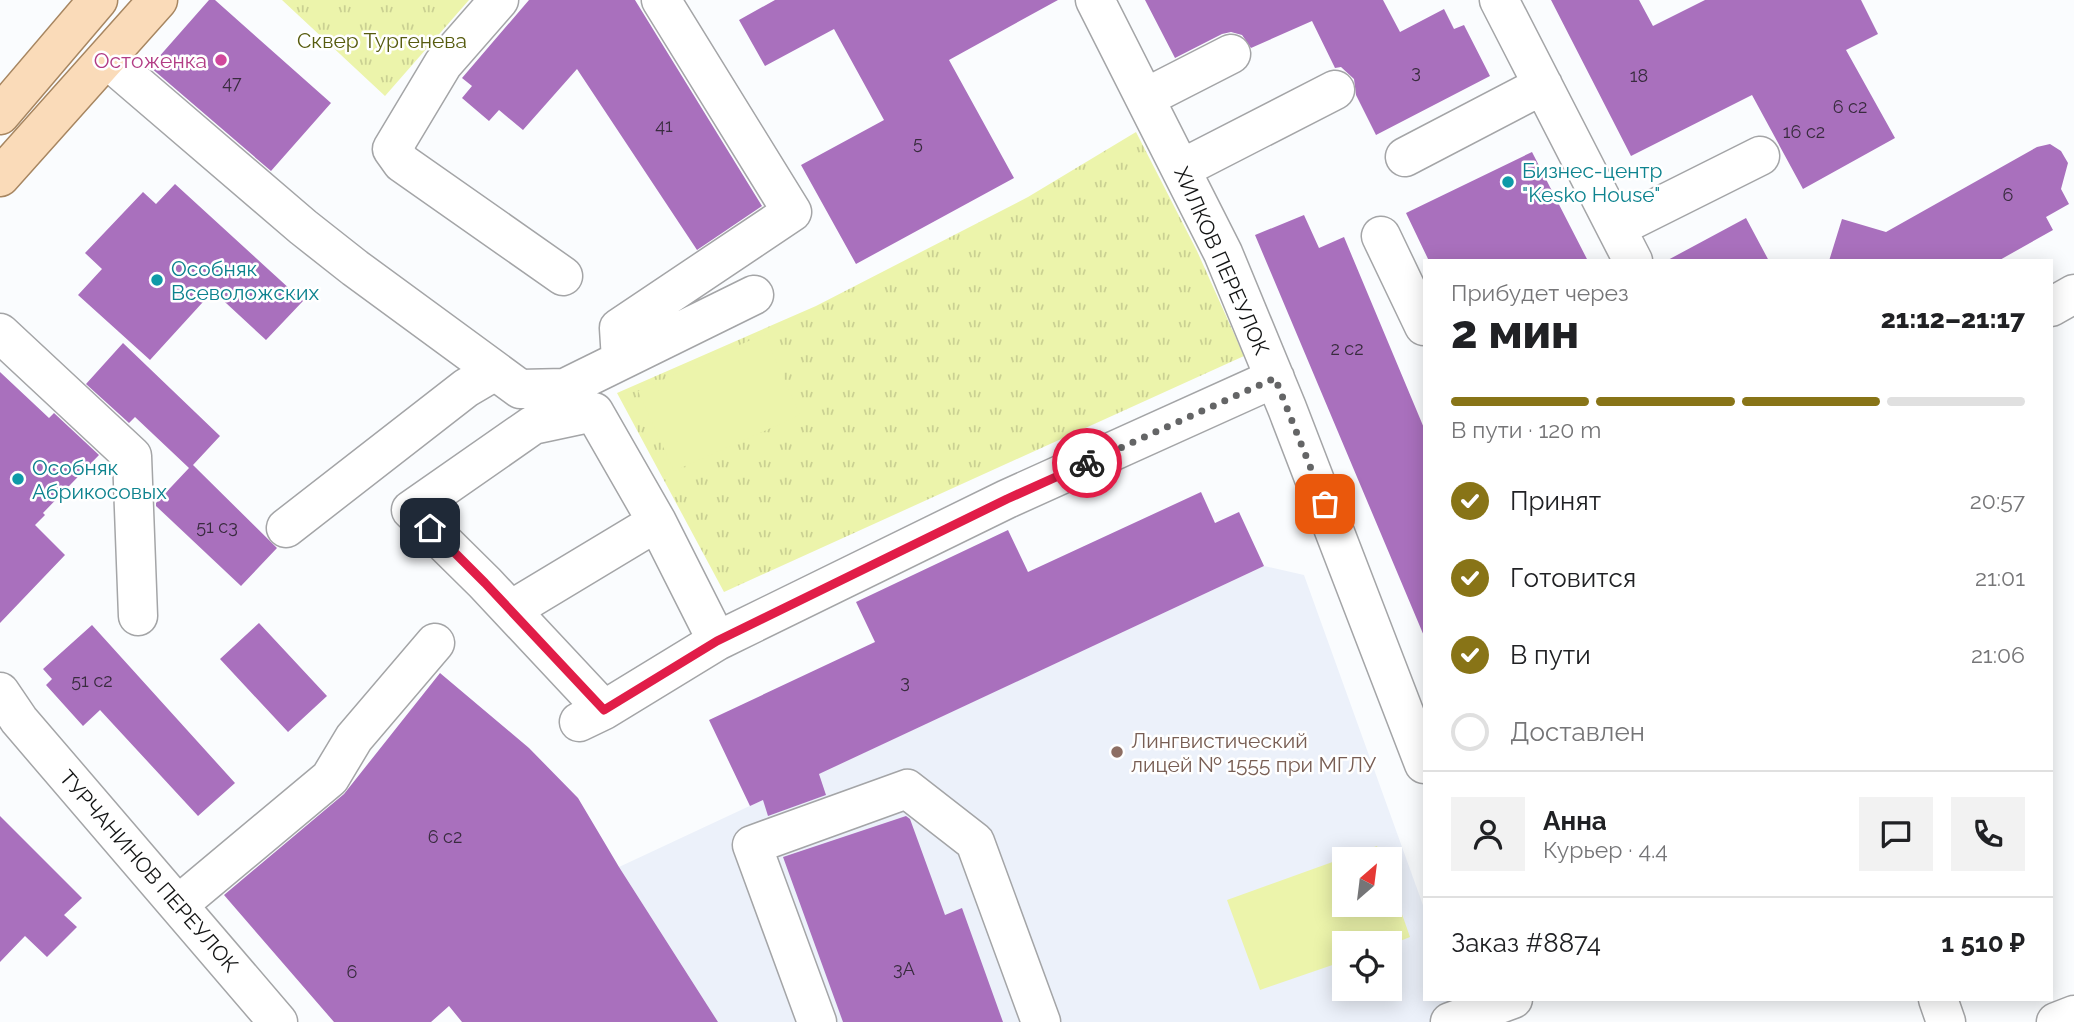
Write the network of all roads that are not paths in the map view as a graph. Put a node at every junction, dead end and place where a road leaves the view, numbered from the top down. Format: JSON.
{"nodes":[{"id":1,"x":98,"y":0,"type":"edge"},
{"id":2,"x":158,"y":0,"type":"edge"},
{"id":3,"x":499,"y":0,"type":"edge"},
{"id":4,"x":661,"y":0,"type":"edge"},
{"id":5,"x":1095,"y":0,"type":"edge"},
{"id":6,"x":1499,"y":0,"type":"edge"},
{"id":7,"x":1231,"y":54,"type":"dead end"},
{"id":8,"x":107,"y":59,"type":"junction"},
{"id":9,"x":1543,"y":85,"type":"junction"},
{"id":10,"x":1335,"y":90,"type":"dead end"},
{"id":11,"x":1145,"y":98,"type":"junction"},
{"id":12,"x":0,"y":115,"type":"edge"},
{"id":13,"x":1760,"y":156,"type":"dead end"},
{"id":14,"x":1405,"y":157,"type":"dead end"},
{"id":15,"x":1181,"y":169,"type":"junction"},
{"id":16,"x":0,"y":177,"type":"edge"},
{"id":17,"x":1381,"y":236,"type":"dead end"},
{"id":18,"x":1625,"y":244,"type":"edge"},
{"id":19,"x":563,"y":276,"type":"dead end"},
{"id":20,"x":2074,"y":294,"type":"edge"},
{"id":21,"x":754,"y":295,"type":"dead end"},
{"id":22,"x":2053,"y":306,"type":"edge"},
{"id":23,"x":1423,"y":324,"type":"edge"},
{"id":24,"x":0,"y":333,"type":"edge"},
{"id":25,"x":621,"y":360,"type":"junction"},
{"id":26,"x":495,"y":371,"type":"junction"},
{"id":27,"x":1275,"y":378,"type":"junction"},
{"id":28,"x":657,"y":522,"type":"junction"},
{"id":29,"x":286,"y":528,"type":"dead end"},
{"id":30,"x":511,"y":610,"type":"junction"},
{"id":31,"x":138,"y":616,"type":"dead end"},
{"id":32,"x":717,"y":641,"type":"junction"},
{"id":33,"x":435,"y":643,"type":"dead end"},
{"id":34,"x":6,"y":706,"type":"edge"},
{"id":35,"x":1423,"y":761,"type":"edge"},
{"id":36,"x":178,"y":905,"type":"junction"},
{"id":37,"x":1939,"y":1001,"type":"edge"},
{"id":38,"x":1523,"y":1006,"type":"edge"},
{"id":39,"x":2074,"y":1015,"type":"edge"},
{"id":40,"x":278,"y":1022,"type":"edge"},
{"id":41,"x":817,"y":1022,"type":"edge"},
{"id":42,"x":1041,"y":1022,"type":"edge"},
{"id":43,"x":1450,"y":1022,"type":"edge"},
{"id":44,"x":1947,"y":1022,"type":"edge"},
{"id":45,"x":2056,"y":1022,"type":"edge"}],
"edges":[{"from":1,"to":12,"type":"main road"},
{"from":2,"to":8,"type":"main road"},
{"from":3,"to":19,"type":"street"},
{"from":4,"to":25,"type":"street"},
{"from":5,"to":11,"type":"street","name":"ХИЛКОВ ПЕРЕУЛОК"},
{"from":6,"to":9,"type":"street"},
{"from":7,"to":11,"type":"street"},
{"from":8,"to":16,"type":"main road"},
{"from":8,"to":26,"type":"street"},
{"from":9,"to":14,"type":"street"},
{"from":9,"to":18,"type":"street"},
{"from":10,"to":15,"type":"street"},
{"from":11,"to":15,"type":"street","name":"ХИЛКОВ ПЕРЕУЛОК"},
{"from":13,"to":18,"type":"street"},
{"from":15,"to":27,"type":"street","name":"ХИЛКОВ ПЕРЕУЛОК"},
{"from":17,"to":23,"type":"street"},
{"from":20,"to":22,"type":"street"},
{"from":21,"to":25,"type":"street"},
{"from":24,"to":31,"type":"street"},
{"from":25,"to":26,"type":"street"},
{"from":26,"to":29,"type":"street"},
{"from":27,"to":32,"type":"street"},
{"from":27,"to":35,"type":"street","name":"ХИЛКОВ ПЕРЕУЛОК"},
{"from":28,"to":30,"type":"street"},
{"from":28,"to":30,"type":"street"},
{"from":28,"to":32,"type":"street"},
{"from":30,"to":32,"type":"street"},
{"from":33,"to":36,"type":"street"},
{"from":34,"to":36,"type":"street","name":"ТУРЧАНИНОВ ПЕРЕУЛОК"},
{"from":36,"to":40,"type":"street","name":"ТУРЧАНИНОВ ПЕРЕУЛОК"},
{"from":37,"to":44,"type":"street"},
{"from":38,"to":43,"type":"street"},
{"from":39,"to":45,"type":"street"},
{"from":41,"to":42,"type":"street"}]}
